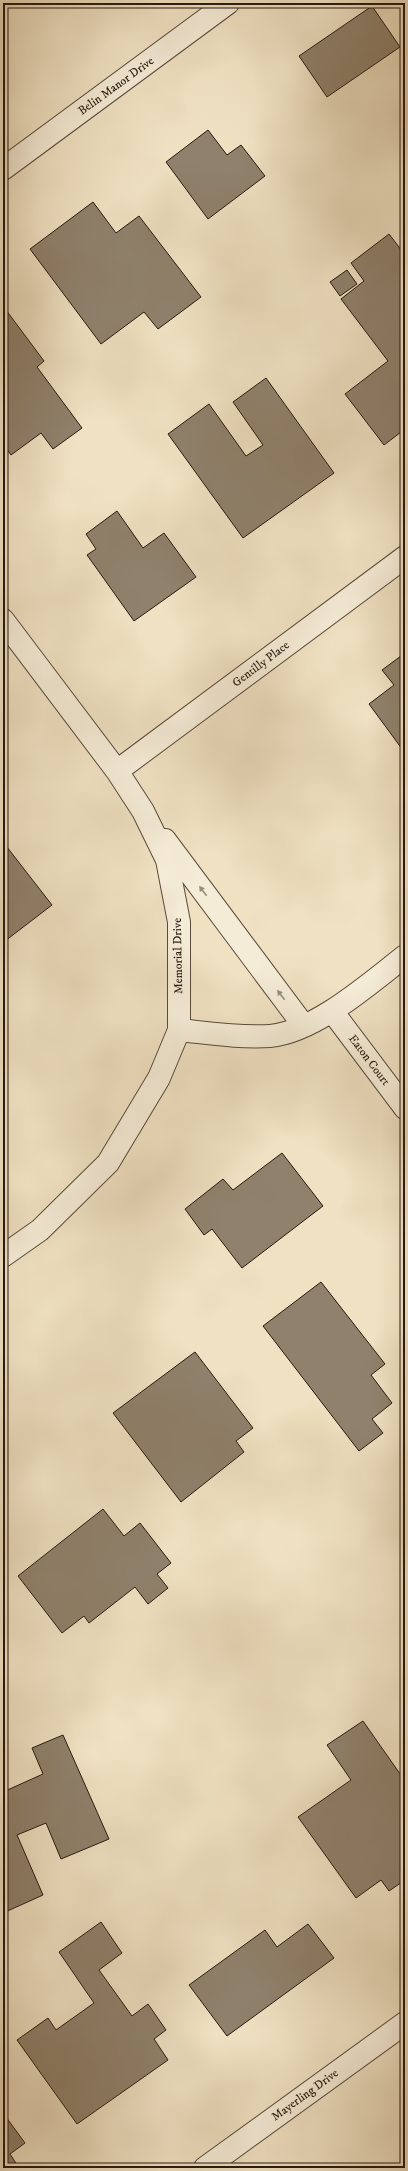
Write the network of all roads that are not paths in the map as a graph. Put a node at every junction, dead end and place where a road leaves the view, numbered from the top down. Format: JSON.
{"nodes":[{"id":1,"x":228,"y":3,"type":"edge"},
{"id":2,"x":3,"y":168,"type":"edge"},
{"id":3,"x":405,"y":557,"type":"edge"},
{"id":4,"x":3,"y":620,"type":"edge"},
{"id":5,"x":117,"y":771,"type":"junction"},
{"id":6,"x":143,"y":811,"type":"junction"},
{"id":7,"x":405,"y":956,"type":"edge"},
{"id":8,"x":332,"y":1011,"type":"junction"},
{"id":9,"x":304,"y":1026,"type":"junction"},
{"id":10,"x":179,"y":1030,"type":"junction"},
{"id":11,"x":405,"y":1108,"type":"edge"},
{"id":12,"x":3,"y":1256,"type":"edge"},
{"id":13,"x":405,"y":2023,"type":"edge"},
{"id":14,"x":205,"y":2168,"type":"edge"}],
"edges":[{"from":1,"to":2,"type":"street","name":"Belin Manor Drive"},
{"from":3,"to":5,"type":"street","name":"Gentilly Place"},
{"from":4,"to":5,"type":"street","name":"Memorial Drive"},
{"from":5,"to":6,"type":"street","name":"Memorial Drive"},
{"from":9,"to":6,"type":"street","one_way":true},
{"from":6,"to":10,"type":"street","name":"Memorial Drive"},
{"from":7,"to":8,"type":"street"},
{"from":8,"to":9,"type":"street"},
{"from":8,"to":11,"type":"street","name":"Eaton Court"},
{"from":9,"to":10,"type":"street"},
{"from":10,"to":12,"type":"street","name":"Memorial Drive"},
{"from":13,"to":14,"type":"street","name":"Mayerling Drive"}]}
